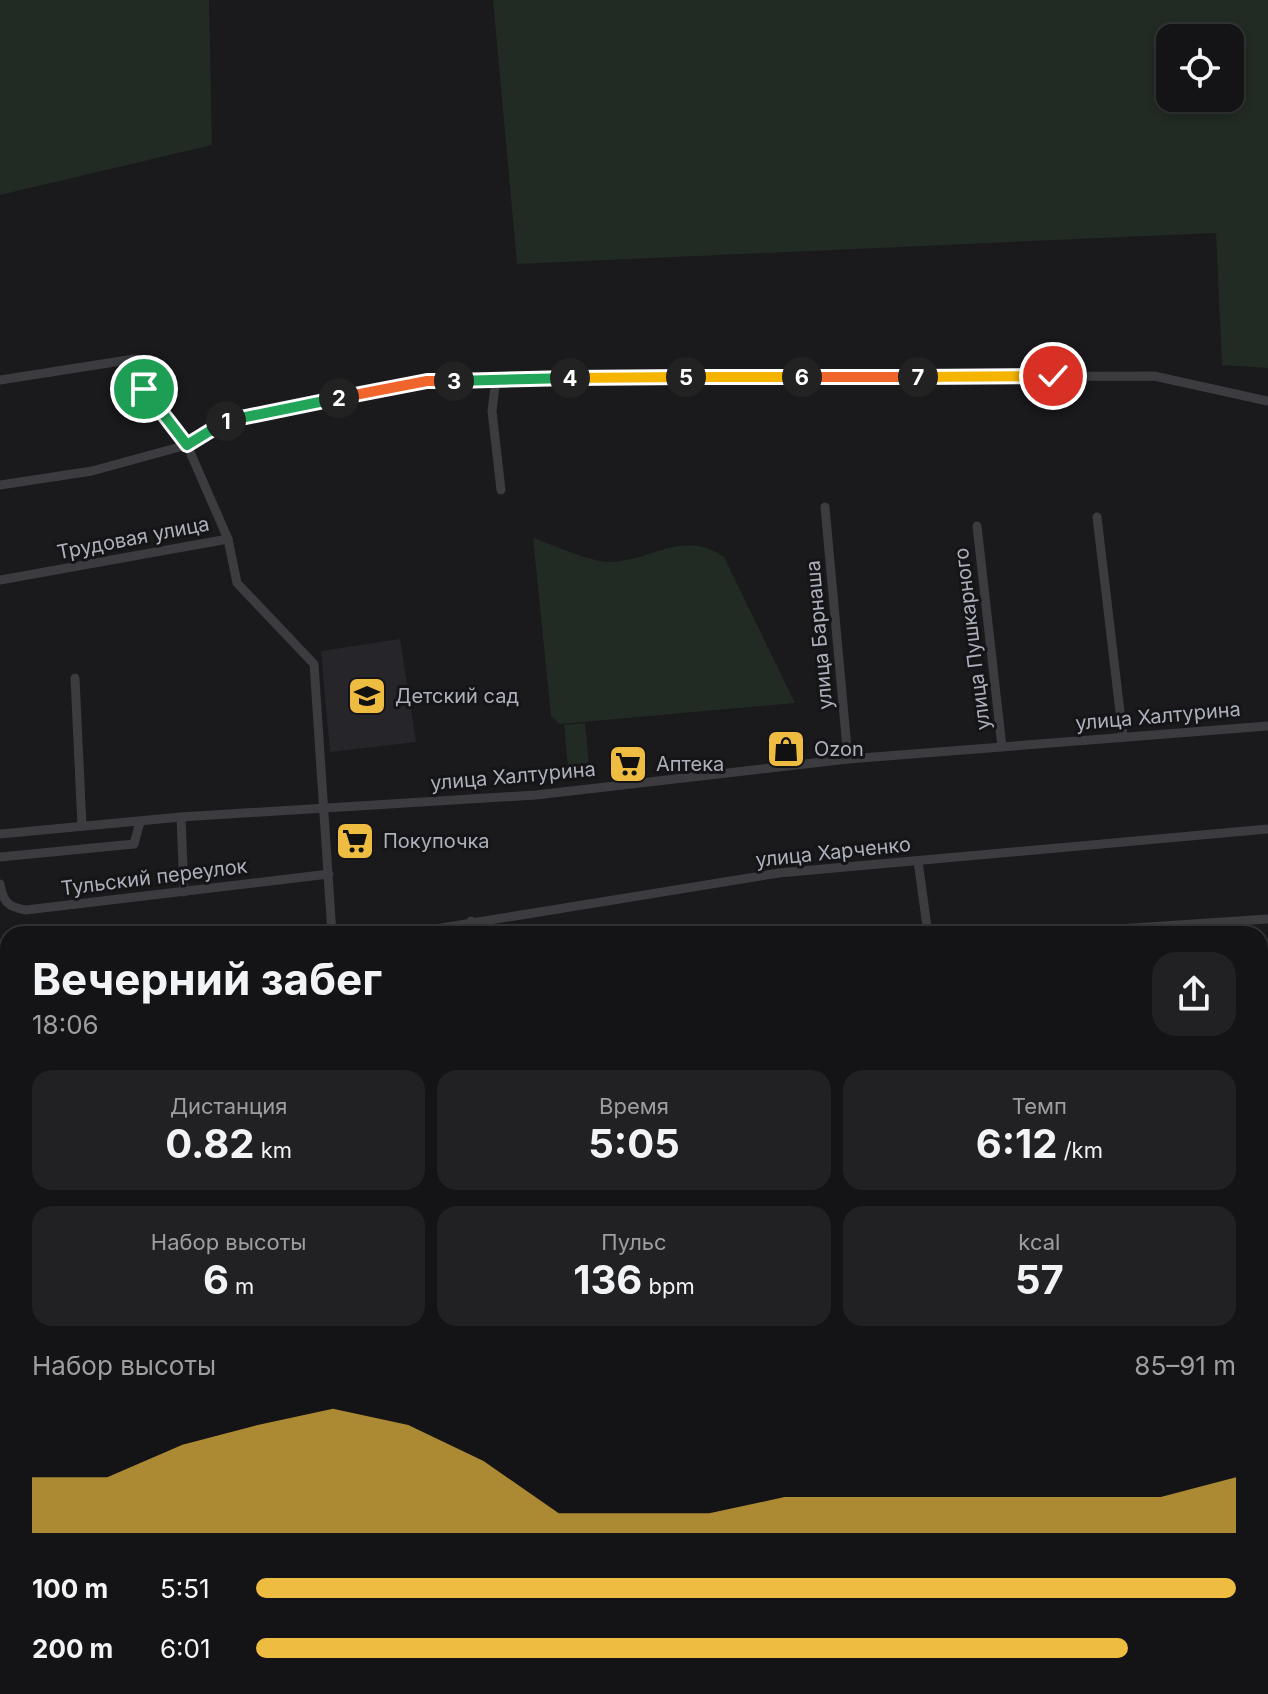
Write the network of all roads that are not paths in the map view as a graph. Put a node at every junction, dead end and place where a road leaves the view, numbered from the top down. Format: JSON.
{"nodes":[{"id":1,"x":496,"y":379,"type":"junction"},
{"id":2,"x":0,"y":380,"type":"edge"},
{"id":3,"x":1268,"y":401,"type":"edge"},
{"id":4,"x":187,"y":445,"type":"junction"},
{"id":5,"x":0,"y":485,"type":"edge"},
{"id":6,"x":501,"y":490,"type":"dead end"},
{"id":7,"x":825,"y":507,"type":"dead end"},
{"id":8,"x":1097,"y":517,"type":"dead end"},
{"id":9,"x":977,"y":526,"type":"dead end"},
{"id":10,"x":228,"y":539,"type":"junction"},
{"id":11,"x":0,"y":580,"type":"edge"},
{"id":12,"x":75,"y":678,"type":"dead end"},
{"id":13,"x":1268,"y":726,"type":"edge"},
{"id":14,"x":1123,"y":737,"type":"junction"},
{"id":15,"x":1002,"y":747,"type":"junction"},
{"id":16,"x":848,"y":759,"type":"junction"},
{"id":17,"x":326,"y":807,"type":"junction"},
{"id":18,"x":181,"y":817,"type":"junction"},
{"id":19,"x":140,"y":822,"type":"junction"},
{"id":20,"x":82,"y":826,"type":"junction"},
{"id":21,"x":1268,"y":829,"type":"edge"},
{"id":22,"x":3,"y":834,"type":"edge"},
{"id":23,"x":3,"y":856,"type":"edge"},
{"id":24,"x":918,"y":861,"type":"junction"},
{"id":25,"x":329,"y":874,"type":"junction"},
{"id":26,"x":0,"y":884,"type":"edge"},
{"id":27,"x":184,"y":892,"type":"junction"},
{"id":28,"x":1268,"y":919,"type":"edge"},
{"id":29,"x":471,"y":921,"type":"junction"},
{"id":30,"x":332,"y":926,"type":"edge"},
{"id":31,"x":445,"y":926,"type":"edge"},
{"id":32,"x":473,"y":926,"type":"edge"},
{"id":33,"x":927,"y":926,"type":"edge"},
{"id":34,"x":1163,"y":926,"type":"edge"}],
"edges":[{"from":1,"to":3,"type":"street"},
{"from":1,"to":4,"type":"street"},
{"from":1,"to":6,"type":"street"},
{"from":2,"to":4,"type":"street","name":"Трудовая улица"},
{"from":4,"to":5,"type":"street"},
{"from":4,"to":10,"type":"street","name":"Трудовая улица"},
{"from":7,"to":16,"type":"street","name":"улица Барнаша"},
{"from":8,"to":14,"type":"street"},
{"from":9,"to":15,"type":"street","name":"улица Пушкарного"},
{"from":10,"to":11,"type":"street","name":"Трудовая улица"},
{"from":10,"to":17,"type":"street"},
{"from":12,"to":20,"type":"street"},
{"from":13,"to":14,"type":"street","name":"улица Халтурина"},
{"from":14,"to":15,"type":"street","name":"улица Халтурина"},
{"from":15,"to":16,"type":"street","name":"улица Халтурина"},
{"from":16,"to":17,"type":"street","name":"улица Халтурина"},
{"from":17,"to":18,"type":"street","name":"улица Халтурина"},
{"from":17,"to":25,"type":"street"},
{"from":18,"to":19,"type":"street","name":"улица Халтурина"},
{"from":18,"to":27,"type":"street"},
{"from":19,"to":20,"type":"street","name":"улица Халтурина"},
{"from":19,"to":23,"type":"street"},
{"from":20,"to":22,"type":"street","name":"улица Халтурина"},
{"from":21,"to":24,"type":"street","name":"улица Харченко"},
{"from":22,"to":23,"type":"street"},
{"from":24,"to":29,"type":"street","name":"улица Харченко"},
{"from":24,"to":33,"type":"street"},
{"from":25,"to":27,"type":"street","name":"Тульский переулок"},
{"from":25,"to":30,"type":"street"},
{"from":26,"to":27,"type":"street","name":"Тульский переулок"},
{"from":28,"to":34,"type":"street"},
{"from":29,"to":31,"type":"street","name":"улица Харченко"},
{"from":29,"to":32,"type":"street"}]}
